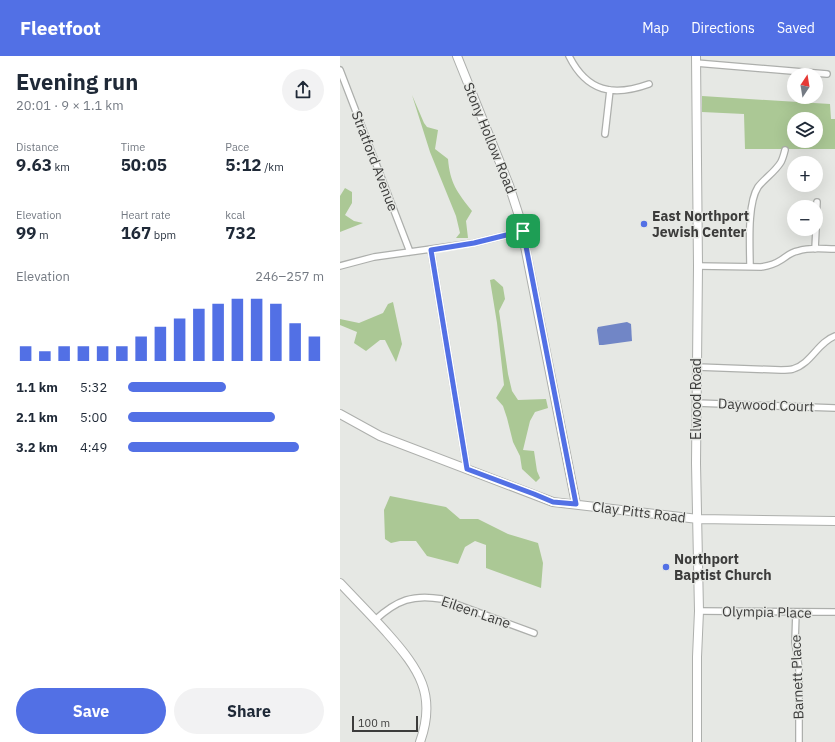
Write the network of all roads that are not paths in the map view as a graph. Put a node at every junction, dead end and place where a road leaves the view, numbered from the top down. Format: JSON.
{"nodes":[{"id":1,"x":569,"y":56,"type":"edge"},
{"id":2,"x":460,"y":57,"type":"edge"},
{"id":3,"x":696,"y":59,"type":"edge"},
{"id":4,"x":340,"y":70,"type":"edge"},
{"id":5,"x":827,"y":74,"type":"dead end"},
{"id":6,"x":649,"y":84,"type":"dead end"},
{"id":7,"x":610,"y":90,"type":"junction"},
{"id":8,"x":605,"y":134,"type":"dead end"},
{"id":9,"x":785,"y":150,"type":"dead end"},
{"id":10,"x":523,"y":231,"type":"junction"},
{"id":11,"x":816,"y":236,"type":"edge"},
{"id":12,"x":815,"y":249,"type":"junction"},
{"id":13,"x":835,"y":249,"type":"edge"},
{"id":14,"x":431,"y":250,"type":"junction"},
{"id":15,"x":410,"y":252,"type":"junction"},
{"id":16,"x":340,"y":266,"type":"edge"},
{"id":17,"x":698,"y":266,"type":"junction"},
{"id":18,"x":750,"y":267,"type":"junction"},
{"id":19,"x":835,"y":336,"type":"edge"},
{"id":20,"x":697,"y":367,"type":"junction"},
{"id":21,"x":696,"y":403,"type":"junction"},
{"id":22,"x":835,"y":408,"type":"edge"},
{"id":23,"x":340,"y":414,"type":"edge"},
{"id":24,"x":467,"y":469,"type":"junction"},
{"id":25,"x":576,"y":504,"type":"junction"},
{"id":26,"x":698,"y":519,"type":"junction"},
{"id":27,"x":835,"y":521,"type":"edge"},
{"id":28,"x":340,"y":583,"type":"edge"},
{"id":29,"x":699,"y":611,"type":"junction"},
{"id":30,"x":796,"y":612,"type":"junction"},
{"id":31,"x":835,"y":612,"type":"edge"},
{"id":32,"x":375,"y":620,"type":"junction"},
{"id":33,"x":534,"y":633,"type":"dead end"},
{"id":34,"x":420,"y":742,"type":"edge"},
{"id":35,"x":697,"y":742,"type":"edge"},
{"id":36,"x":799,"y":742,"type":"edge"}],
"edges":[{"from":1,"to":7,"type":"street"},
{"from":2,"to":10,"type":"street","name":"Stony Hollow Road"},
{"from":3,"to":5,"type":"street"},
{"from":3,"to":17,"type":"street","name":"Elwood Road"},
{"from":4,"to":15,"type":"street","name":"Stratford Avenue"},
{"from":6,"to":7,"type":"street"},
{"from":7,"to":8,"type":"street"},
{"from":9,"to":18,"type":"street"},
{"from":10,"to":14,"type":"street"},
{"from":10,"to":25,"type":"street","name":"Stony Hollow Road"},
{"from":11,"to":12,"type":"street"},
{"from":12,"to":13,"type":"street"},
{"from":12,"to":18,"type":"street"},
{"from":14,"to":15,"type":"street"},
{"from":14,"to":24,"type":"street"},
{"from":15,"to":16,"type":"street"},
{"from":17,"to":18,"type":"street"},
{"from":17,"to":20,"type":"street","name":"Elwood Road"},
{"from":19,"to":20,"type":"street"},
{"from":20,"to":21,"type":"street","name":"Elwood Road"},
{"from":21,"to":22,"type":"street","name":"Daywood Court"},
{"from":21,"to":26,"type":"street","name":"Elwood Road"},
{"from":23,"to":24,"type":"street","name":"Clay Pitts Road"},
{"from":24,"to":25,"type":"street","name":"Clay Pitts Road"},
{"from":25,"to":26,"type":"street","name":"Clay Pitts Road"},
{"from":26,"to":27,"type":"street","name":"Clay Pitts Road"},
{"from":26,"to":29,"type":"street","name":"Elwood Road"},
{"from":28,"to":32,"type":"street"},
{"from":29,"to":30,"type":"street","name":"Olympia Place"},
{"from":29,"to":35,"type":"street","name":"Elwood Road"},
{"from":30,"to":31,"type":"street","name":"Olympia Place"},
{"from":30,"to":36,"type":"street","name":"Barnett Place"},
{"from":32,"to":33,"type":"street","name":"Eileen Lane"},
{"from":32,"to":34,"type":"street"}]}
